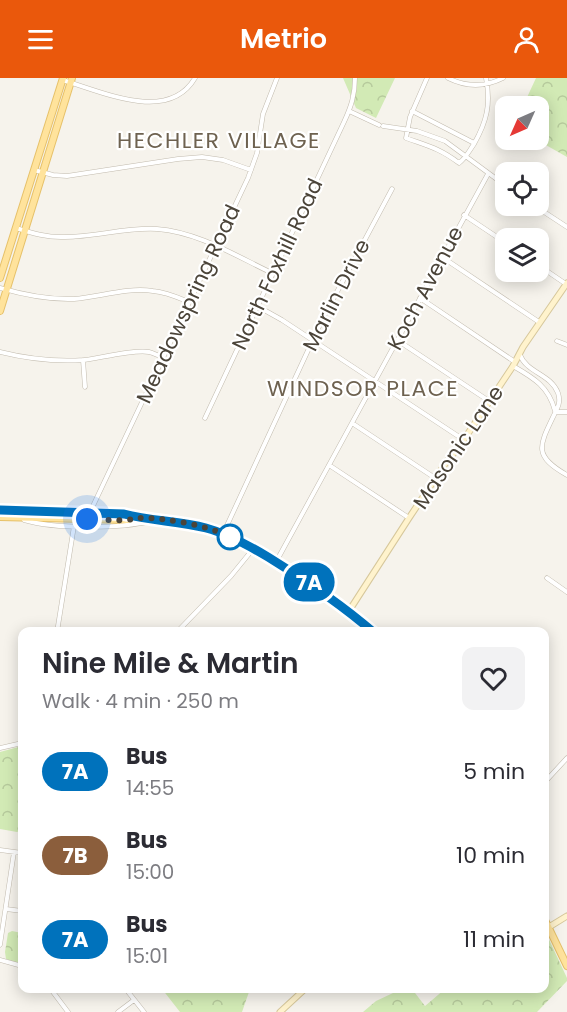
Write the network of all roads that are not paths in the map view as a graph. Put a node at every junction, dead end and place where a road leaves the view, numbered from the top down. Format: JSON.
{"nodes":[{"id":1,"x":195,"y":78,"type":"edge"},
{"id":2,"x":277,"y":78,"type":"edge"},
{"id":3,"x":355,"y":78,"type":"edge"},
{"id":4,"x":427,"y":78,"type":"edge"},
{"id":5,"x":448,"y":78,"type":"edge"},
{"id":6,"x":486,"y":78,"type":"edge"},
{"id":7,"x":503,"y":78,"type":"edge"},
{"id":8,"x":62,"y":79,"type":"edge"},
{"id":9,"x":72,"y":80,"type":"edge"},
{"id":10,"x":487,"y":84,"type":"junction"},
{"id":11,"x":349,"y":111,"type":"junction"},
{"id":12,"x":412,"y":111,"type":"junction"},
{"id":13,"x":407,"y":132,"type":"junction"},
{"id":14,"x":474,"y":143,"type":"junction"},
{"id":15,"x":466,"y":156,"type":"junction"},
{"id":16,"x":34,"y":170,"type":"junction"},
{"id":17,"x":251,"y":170,"type":"junction"},
{"id":18,"x":43,"y":172,"type":"junction"},
{"id":19,"x":488,"y":174,"type":"junction"},
{"id":20,"x":495,"y":179,"type":"edge"},
{"id":21,"x":392,"y":189,"type":"dead end"},
{"id":22,"x":549,"y":215,"type":"edge"},
{"id":23,"x":464,"y":216,"type":"junction"},
{"id":24,"x":567,"y":227,"type":"edge"},
{"id":25,"x":16,"y":228,"type":"junction"},
{"id":26,"x":25,"y":231,"type":"junction"},
{"id":27,"x":495,"y":236,"type":"edge"},
{"id":28,"x":215,"y":246,"type":"junction"},
{"id":29,"x":442,"y":257,"type":"junction"},
{"id":30,"x":549,"y":272,"type":"edge"},
{"id":31,"x":272,"y":273,"type":"junction"},
{"id":32,"x":0,"y":278,"type":"edge"},
{"id":33,"x":567,"y":283,"type":"edge"},
{"id":34,"x":3,"y":289,"type":"edge"},
{"id":35,"x":420,"y":298,"type":"junction"},
{"id":36,"x":189,"y":302,"type":"junction"},
{"id":37,"x":257,"y":306,"type":"junction"},
{"id":38,"x":0,"y":311,"type":"edge"},
{"id":39,"x":539,"y":322,"type":"junction"},
{"id":40,"x":312,"y":340,"type":"junction"},
{"id":41,"x":397,"y":340,"type":"junction"},
{"id":42,"x":558,"y":341,"type":"dead end"},
{"id":43,"x":567,"y":345,"type":"edge"},
{"id":44,"x":0,"y":352,"type":"edge"},
{"id":45,"x":519,"y":354,"type":"junction"},
{"id":46,"x":163,"y":357,"type":"junction"},
{"id":47,"x":83,"y":360,"type":"junction"},
{"id":48,"x":514,"y":364,"type":"junction"},
{"id":49,"x":375,"y":381,"type":"junction"},
{"id":50,"x":85,"y":387,"type":"dead end"},
{"id":51,"x":489,"y":401,"type":"junction"},
{"id":52,"x":556,"y":412,"type":"junction"},
{"id":53,"x":567,"y":412,"type":"edge"},
{"id":54,"x":205,"y":417,"type":"dead end"},
{"id":55,"x":352,"y":423,"type":"junction"},
{"id":56,"x":464,"y":440,"type":"junction"},
{"id":57,"x":329,"y":465,"type":"junction"},
{"id":58,"x":567,"y":475,"type":"edge"},
{"id":59,"x":435,"y":478,"type":"junction"},
{"id":60,"x":0,"y":510,"type":"edge"},
{"id":61,"x":0,"y":517,"type":"edge"},
{"id":62,"x":18,"y":517,"type":"junction"},
{"id":63,"x":409,"y":518,"type":"junction"},
{"id":64,"x":91,"y":519,"type":"junction"},
{"id":65,"x":157,"y":519,"type":"junction"},
{"id":66,"x":74,"y":526,"type":"junction"},
{"id":67,"x":223,"y":534,"type":"junction"},
{"id":68,"x":254,"y":548,"type":"junction"},
{"id":69,"x":276,"y":561,"type":"junction"},
{"id":70,"x":547,"y":578,"type":"dead end"},
{"id":71,"x":567,"y":592,"type":"edge"},
{"id":72,"x":349,"y":611,"type":"junction"},
{"id":73,"x":58,"y":627,"type":"edge"},
{"id":74,"x":182,"y":627,"type":"edge"},
{"id":75,"x":367,"y":627,"type":"edge"},
{"id":76,"x":18,"y":744,"type":"edge"},
{"id":77,"x":0,"y":748,"type":"edge"},
{"id":78,"x":567,"y":758,"type":"edge"},
{"id":79,"x":549,"y":778,"type":"edge"},
{"id":80,"x":0,"y":850,"type":"edge"},
{"id":81,"x":14,"y":852,"type":"junction"},
{"id":82,"x":18,"y":852,"type":"edge"},
{"id":83,"x":6,"y":909,"type":"junction"},
{"id":84,"x":18,"y":910,"type":"edge"},
{"id":85,"x":567,"y":916,"type":"edge"},
{"id":86,"x":549,"y":927,"type":"joint"},
{"id":87,"x":0,"y":945,"type":"edge"},
{"id":88,"x":0,"y":960,"type":"edge"},
{"id":89,"x":18,"y":965,"type":"edge"},
{"id":90,"x":567,"y":966,"type":"edge"},
{"id":91,"x":54,"y":993,"type":"edge"},
{"id":92,"x":129,"y":993,"type":"edge"},
{"id":93,"x":301,"y":993,"type":"edge"},
{"id":94,"x":134,"y":1000,"type":"junction"},
{"id":95,"x":68,"y":1012,"type":"edge"},
{"id":96,"x":118,"y":1012,"type":"edge"},
{"id":97,"x":144,"y":1012,"type":"edge"},
{"id":98,"x":280,"y":1012,"type":"edge"}],
"edges":[{"from":1,"to":9,"type":"street"},
{"from":2,"to":17,"type":"street","name":"Meadowspring Road"},
{"from":3,"to":11,"type":"street","name":"North Foxhill Road"},
{"from":4,"to":12,"type":"street"},
{"from":5,"to":10,"type":"street"},
{"from":6,"to":10,"type":"street"},
{"from":7,"to":10,"type":"street"},
{"from":8,"to":9,"type":"street"},
{"from":8,"to":16,"type":"main road"},
{"from":9,"to":18,"type":"main road"},
{"from":10,"to":14,"type":"street"},
{"from":11,"to":13,"type":"street"},
{"from":11,"to":31,"type":"street","name":"North Foxhill Road"},
{"from":12,"to":13,"type":"street"},
{"from":12,"to":14,"type":"street"},
{"from":13,"to":15,"type":"street"},
{"from":13,"to":15,"type":"street"},
{"from":14,"to":15,"type":"street"},
{"from":15,"to":19,"type":"street"},
{"from":16,"to":18,"type":"street"},
{"from":16,"to":25,"type":"main road"},
{"from":17,"to":18,"type":"street"},
{"from":17,"to":28,"type":"street","name":"Meadowspring Road"},
{"from":18,"to":26,"type":"main road"},
{"from":19,"to":20,"type":"street"},
{"from":19,"to":23,"type":"street","name":"Koch Avenue"},
{"from":21,"to":40,"type":"street","name":"Marlin Drive"},
{"from":22,"to":24,"type":"street"},
{"from":23,"to":27,"type":"street"},
{"from":23,"to":29,"type":"street","name":"Koch Avenue"},
{"from":25,"to":26,"type":"street"},
{"from":25,"to":32,"type":"main road"},
{"from":26,"to":28,"type":"street"},
{"from":26,"to":34,"type":"main road"},
{"from":28,"to":31,"type":"street"},
{"from":28,"to":36,"type":"street","name":"Meadowspring Road"},
{"from":29,"to":35,"type":"street","name":"Koch Avenue"},
{"from":29,"to":39,"type":"street"},
{"from":30,"to":33,"type":"street"},
{"from":31,"to":37,"type":"street","name":"North Foxhill Road"},
{"from":33,"to":39,"type":"main road","name":"Masonic Lane"},
{"from":34,"to":36,"type":"street"},
{"from":34,"to":38,"type":"main road"},
{"from":35,"to":41,"type":"street","name":"Koch Avenue"},
{"from":35,"to":48,"type":"street"},
{"from":36,"to":46,"type":"street","name":"Meadowspring Road"},
{"from":37,"to":40,"type":"street"},
{"from":37,"to":54,"type":"street","name":"North Foxhill Road"},
{"from":39,"to":45,"type":"main road","name":"Masonic Lane"},
{"from":40,"to":49,"type":"street"},
{"from":40,"to":67,"type":"street","name":"Marlin Drive"},
{"from":41,"to":49,"type":"street","name":"Koch Avenue"},
{"from":41,"to":51,"type":"street"},
{"from":42,"to":43,"type":"street"},
{"from":44,"to":47,"type":"street"},
{"from":45,"to":48,"type":"main road","name":"Masonic Lane"},
{"from":45,"to":52,"type":"street"},
{"from":46,"to":47,"type":"street"},
{"from":46,"to":64,"type":"street","name":"Meadowspring Road"},
{"from":47,"to":50,"type":"street"},
{"from":48,"to":51,"type":"main road","name":"Masonic Lane"},
{"from":48,"to":52,"type":"street"},
{"from":49,"to":55,"type":"street","name":"Koch Avenue"},
{"from":49,"to":56,"type":"street"},
{"from":51,"to":56,"type":"main road","name":"Masonic Lane"},
{"from":52,"to":53,"type":"street"},
{"from":52,"to":58,"type":"street"},
{"from":55,"to":57,"type":"street","name":"Koch Avenue"},
{"from":55,"to":59,"type":"street"},
{"from":56,"to":59,"type":"main road","name":"Masonic Lane"},
{"from":57,"to":63,"type":"street"},
{"from":57,"to":69,"type":"street","name":"Koch Avenue"},
{"from":59,"to":63,"type":"main road","name":"Masonic Lane"},
{"from":60,"to":64,"type":"main road"},
{"from":61,"to":62,"type":"main road"},
{"from":62,"to":64,"type":"main road"},
{"from":62,"to":66,"type":"street"},
{"from":63,"to":72,"type":"main road","name":"Masonic Lane"},
{"from":64,"to":65,"type":"main road"},
{"from":64,"to":65,"type":"street"},
{"from":64,"to":66,"type":"street"},
{"from":65,"to":67,"type":"main road"},
{"from":66,"to":73,"type":"street"},
{"from":67,"to":68,"type":"main road"},
{"from":68,"to":69,"type":"main road"},
{"from":68,"to":74,"type":"street"},
{"from":69,"to":72,"type":"main road"},
{"from":70,"to":71,"type":"street"},
{"from":72,"to":75,"type":"main road"},
{"from":76,"to":77,"type":"street"},
{"from":78,"to":79,"type":"street"},
{"from":80,"to":81,"type":"street"},
{"from":81,"to":82,"type":"street"},
{"from":81,"to":83,"type":"street"},
{"from":83,"to":84,"type":"street"},
{"from":83,"to":87,"type":"street"},
{"from":85,"to":86,"type":"main road"},
{"from":86,"to":90,"type":"main road"},
{"from":88,"to":89,"type":"street"},
{"from":91,"to":95,"type":"street"},
{"from":92,"to":94,"type":"street"},
{"from":93,"to":98,"type":"main road"},
{"from":94,"to":96,"type":"street"},
{"from":94,"to":97,"type":"street"}]}
